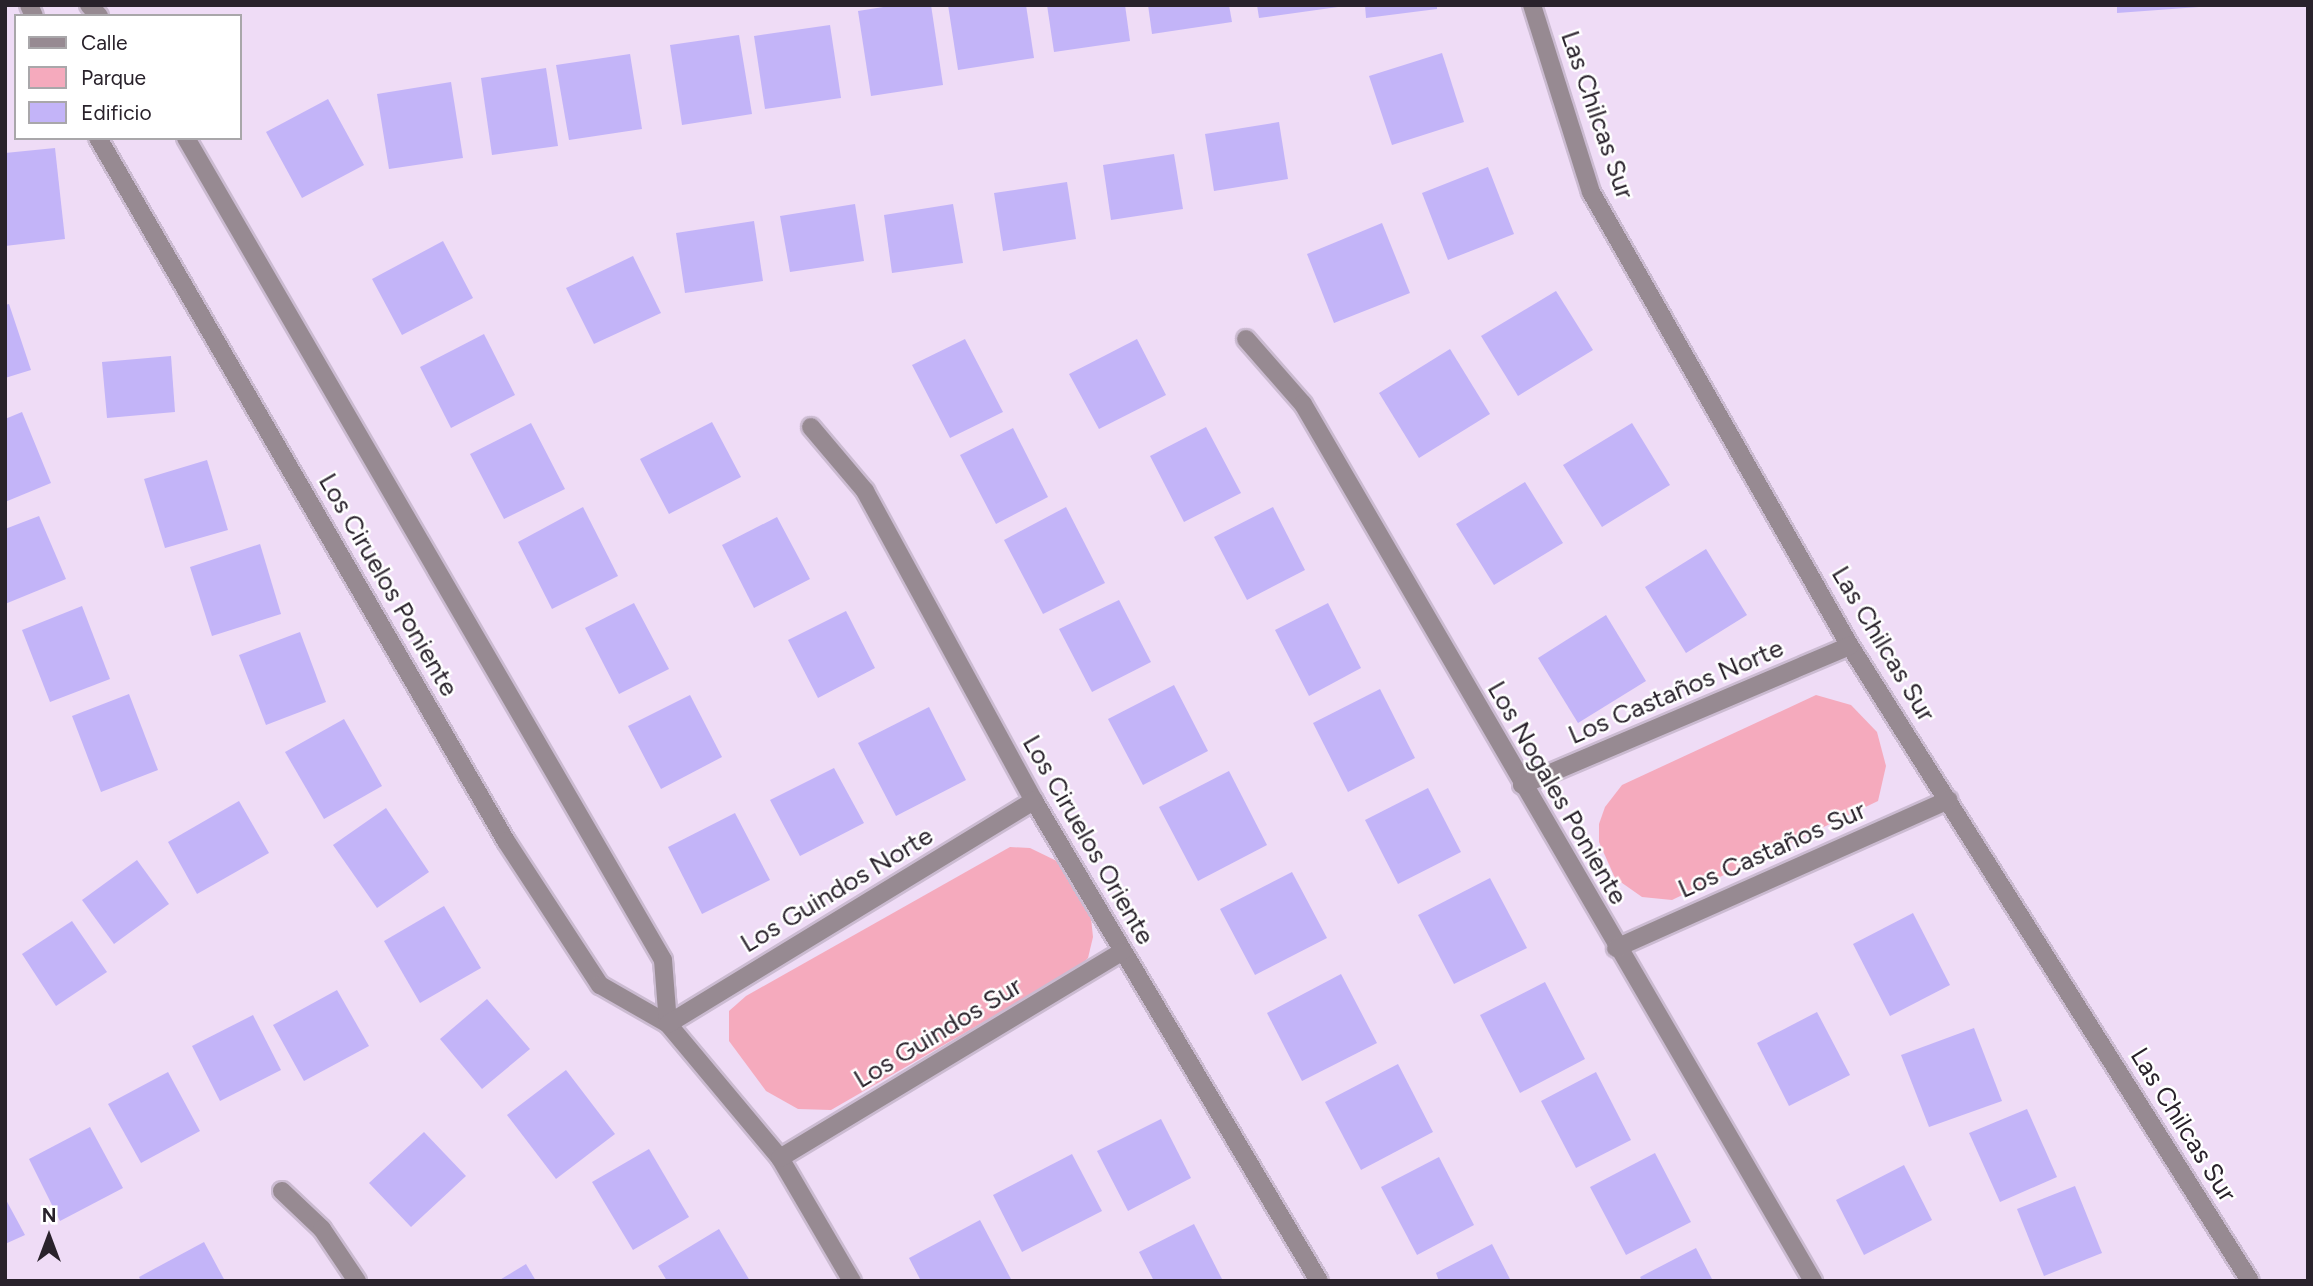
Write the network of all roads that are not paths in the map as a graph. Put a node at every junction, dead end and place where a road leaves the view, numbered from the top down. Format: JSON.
{"nodes":[{"id":1,"x":1532,"y":5,"type":"edge"},
{"id":2,"x":99,"y":140,"type":"edge"},
{"id":3,"x":188,"y":140,"type":"edge"},
{"id":4,"x":1246,"y":339,"type":"dead end"},
{"id":5,"x":811,"y":427,"type":"dead end"},
{"id":6,"x":1850,"y":646,"type":"junction"},
{"id":7,"x":1522,"y":785,"type":"junction"},
{"id":8,"x":1949,"y":800,"type":"junction"},
{"id":9,"x":1034,"y":801,"type":"junction"},
{"id":10,"x":1616,"y":948,"type":"junction"},
{"id":11,"x":1122,"y":952,"type":"junction"},
{"id":12,"x":667,"y":1024,"type":"junction"},
{"id":13,"x":780,"y":1158,"type":"junction"},
{"id":14,"x":282,"y":1191,"type":"dead end"},
{"id":15,"x":357,"y":1281,"type":"edge"},
{"id":16,"x":852,"y":1281,"type":"edge"},
{"id":17,"x":1319,"y":1281,"type":"edge"},
{"id":18,"x":1812,"y":1281,"type":"edge"},
{"id":19,"x":2249,"y":1281,"type":"edge"}],
"edges":[{"from":1,"to":6,"type":"street","name":"Las Chilcas Sur"},
{"from":2,"to":12,"type":"street","name":"Los Ciruelos Poniente"},
{"from":3,"to":12,"type":"street","name":"Los Ciruelos Poniente"},
{"from":4,"to":7,"type":"street","name":"Los Nogales Poniente"},
{"from":5,"to":9,"type":"street","name":"Los Ciruelos Oriente"},
{"from":6,"to":7,"type":"street","name":"Los Castaños Norte"},
{"from":6,"to":8,"type":"street","name":"Las Chilcas Sur"},
{"from":7,"to":10,"type":"street","name":"Los Nogales Poniente"},
{"from":8,"to":10,"type":"street","name":"Los Castaños Sur"},
{"from":8,"to":19,"type":"street","name":"Las Chilcas Sur"},
{"from":9,"to":11,"type":"street","name":"Los Ciruelos Oriente"},
{"from":9,"to":12,"type":"street","name":"Los Guindos Norte"},
{"from":10,"to":18,"type":"street","name":"Los Nogales Poniente"},
{"from":11,"to":13,"type":"street","name":"Los Guindos Sur"},
{"from":11,"to":17,"type":"street","name":"Los Ciruelos Oriente"},
{"from":12,"to":13,"type":"street","name":"Los Ciruelos Poniente"},
{"from":13,"to":16,"type":"street","name":"Los Ciruelos Poniente"},
{"from":14,"to":15,"type":"street"}]}
